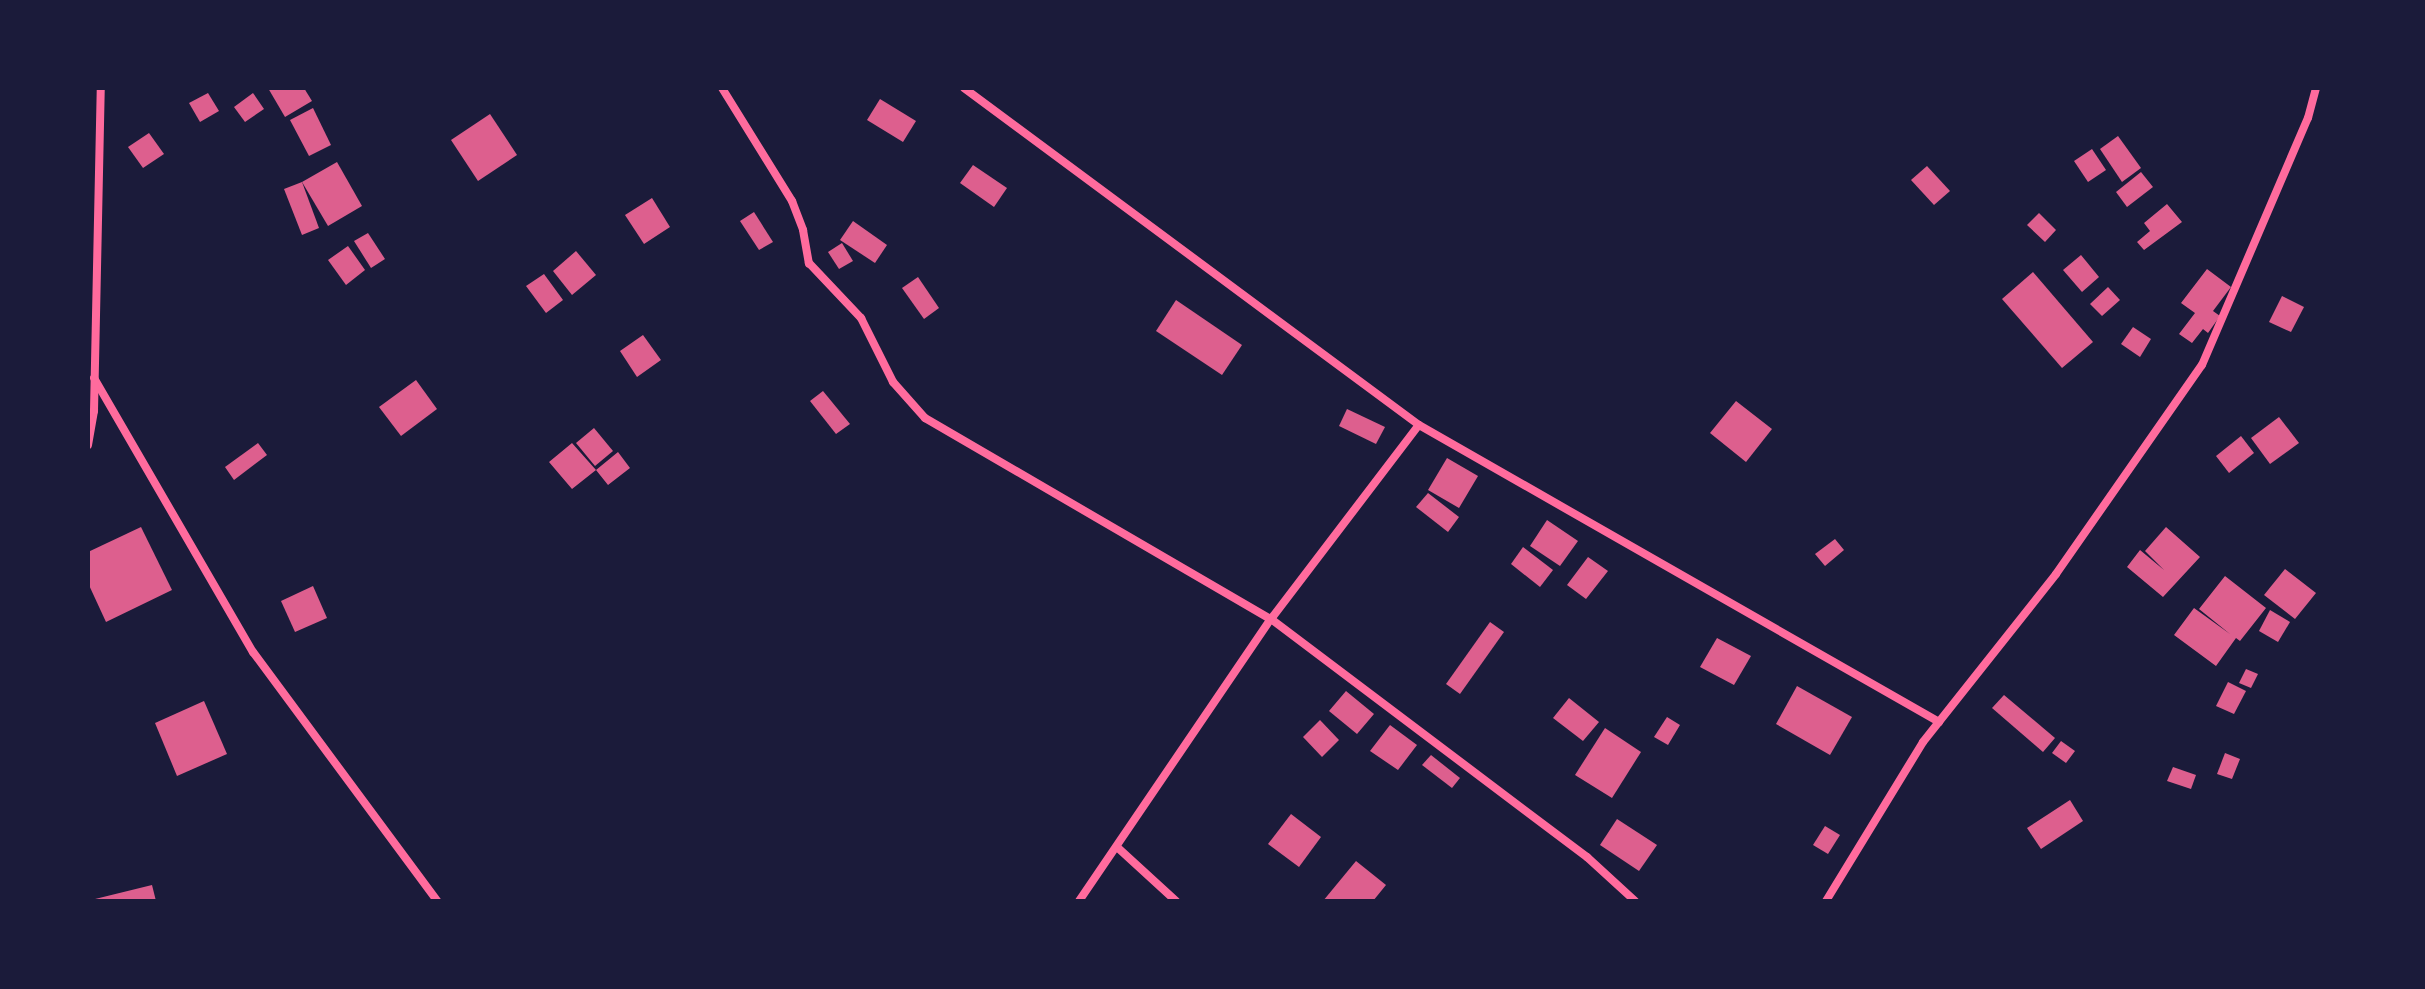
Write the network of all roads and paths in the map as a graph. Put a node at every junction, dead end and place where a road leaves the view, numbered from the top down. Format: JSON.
{"nodes":[{"id":1,"x":101,"y":88,"type":"edge"},
{"id":2,"x":722,"y":88,"type":"edge"},
{"id":3,"x":964,"y":88,"type":"edge"},
{"id":4,"x":2316,"y":88,"type":"edge"},
{"id":5,"x":94,"y":378,"type":"junction"},
{"id":6,"x":1419,"y":425,"type":"junction"},
{"id":7,"x":88,"y":445,"type":"edge"},
{"id":8,"x":1271,"y":619,"type":"junction"},
{"id":9,"x":1939,"y":722,"type":"junction"},
{"id":10,"x":1117,"y":847,"type":"junction"},
{"id":11,"x":437,"y":901,"type":"edge"},
{"id":12,"x":1079,"y":901,"type":"edge"},
{"id":13,"x":1176,"y":901,"type":"edge"},
{"id":14,"x":1635,"y":901,"type":"edge"},
{"id":15,"x":1826,"y":901,"type":"edge"}],
"edges":[{"from":1,"to":5,"type":"street"},
{"from":2,"to":8,"type":"street"},
{"from":3,"to":6,"type":"street"},
{"from":4,"to":9,"type":"street"},
{"from":5,"to":7,"type":"street"},
{"from":5,"to":11,"type":"street"},
{"from":6,"to":8,"type":"street"},
{"from":6,"to":9,"type":"street"},
{"from":8,"to":10,"type":"street"},
{"from":8,"to":14,"type":"street"},
{"from":9,"to":15,"type":"street"},
{"from":10,"to":12,"type":"street"},
{"from":10,"to":13,"type":"street"}]}
